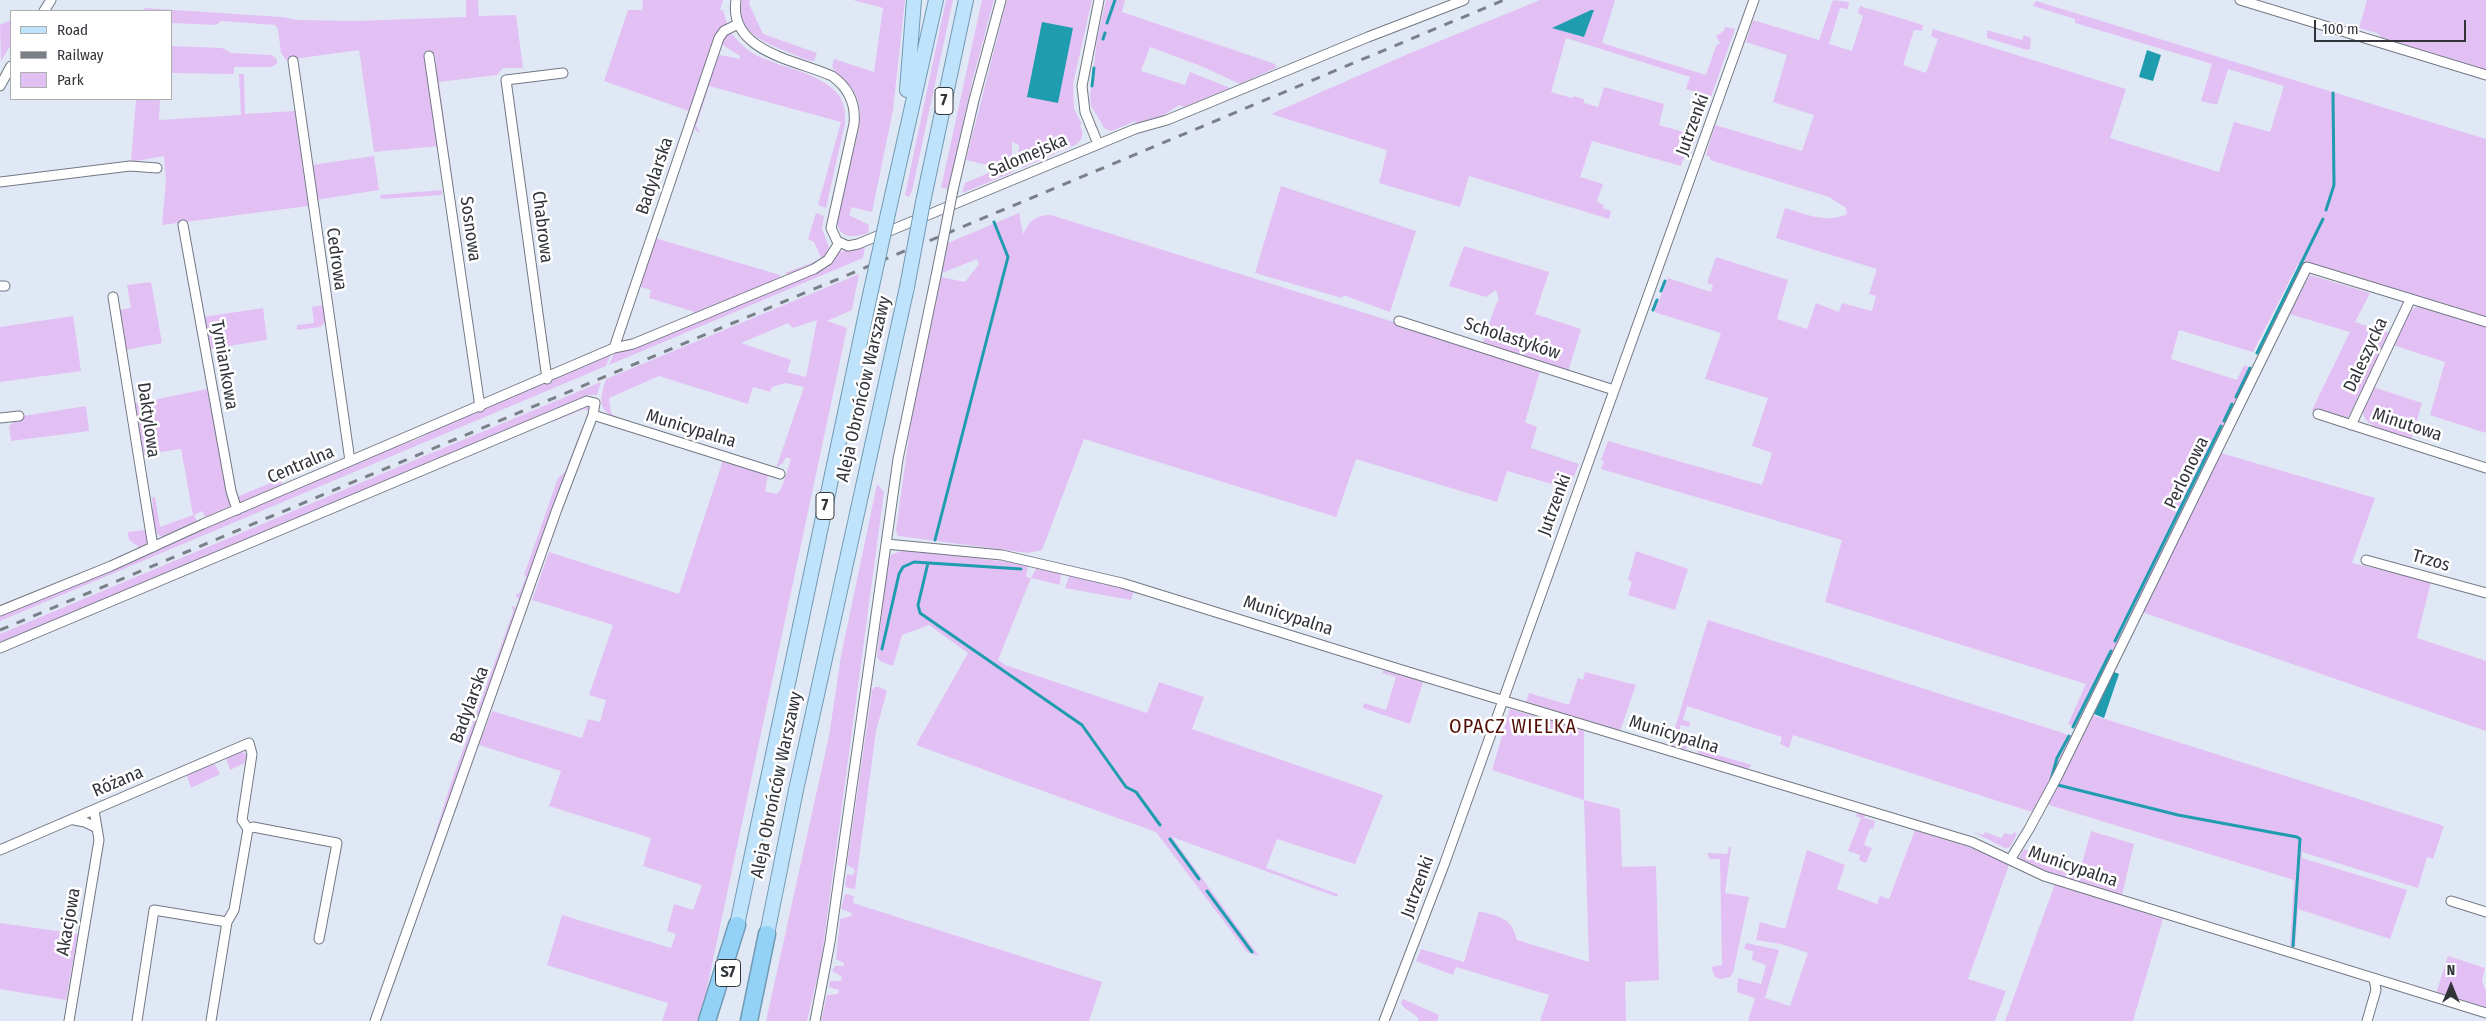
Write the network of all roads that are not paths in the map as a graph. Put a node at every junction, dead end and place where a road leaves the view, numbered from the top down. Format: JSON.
{"nodes":[{"id":1,"x":736,"y":0,"type":"edge"},
{"id":2,"x":914,"y":0,"type":"edge"},
{"id":3,"x":936,"y":0,"type":"edge"},
{"id":4,"x":966,"y":0,"type":"edge"},
{"id":5,"x":1001,"y":0,"type":"edge"},
{"id":6,"x":1099,"y":0,"type":"edge"},
{"id":7,"x":1464,"y":0,"type":"edge"},
{"id":8,"x":1754,"y":0,"type":"edge"},
{"id":9,"x":2240,"y":0,"type":"edge"},
{"id":10,"x":738,"y":24,"type":"junction"},
{"id":11,"x":429,"y":56,"type":"dead end"},
{"id":12,"x":293,"y":61,"type":"dead end"},
{"id":13,"x":10,"y":68,"type":"edge"},
{"id":14,"x":563,"y":73,"type":"dead end"},
{"id":15,"x":2486,"y":74,"type":"edge"},
{"id":16,"x":0,"y":86,"type":"edge"},
{"id":17,"x":1098,"y":144,"type":"junction"},
{"id":18,"x":157,"y":168,"type":"dead end"},
{"id":19,"x":896,"y":175,"type":"junction"},
{"id":20,"x":0,"y":182,"type":"edge"},
{"id":21,"x":183,"y":225,"type":"dead end"},
{"id":22,"x":839,"y":243,"type":"junction"},
{"id":23,"x":113,"y":297,"type":"dead end"},
{"id":24,"x":2410,"y":300,"type":"junction"},
{"id":25,"x":1399,"y":321,"type":"dead end"},
{"id":26,"x":2486,"y":322,"type":"edge"},
{"id":27,"x":614,"y":348,"type":"junction"},
{"id":28,"x":547,"y":379,"type":"junction"},
{"id":29,"x":1614,"y":390,"type":"junction"},
{"id":30,"x":480,"y":407,"type":"junction"},
{"id":31,"x":2318,"y":414,"type":"dead end"},
{"id":32,"x":593,"y":415,"type":"junction"},
{"id":33,"x":19,"y":416,"type":"dead end"},
{"id":34,"x":0,"y":418,"type":"edge"},
{"id":35,"x":2351,"y":425,"type":"junction"},
{"id":36,"x":350,"y":461,"type":"junction"},
{"id":37,"x":2486,"y":468,"type":"edge"},
{"id":38,"x":780,"y":474,"type":"dead end"},
{"id":39,"x":237,"y":510,"type":"junction"},
{"id":40,"x":886,"y":544,"type":"junction"},
{"id":41,"x":153,"y":547,"type":"junction"},
{"id":42,"x":2366,"y":560,"type":"dead end"},
{"id":43,"x":2486,"y":593,"type":"edge"},
{"id":44,"x":0,"y":611,"type":"edge"},
{"id":45,"x":0,"y":648,"type":"edge"},
{"id":46,"x":1503,"y":700,"type":"junction"},
{"id":47,"x":94,"y":810,"type":"junction"},
{"id":48,"x":72,"y":820,"type":"junction"},
{"id":49,"x":97,"y":828,"type":"junction"},
{"id":50,"x":248,"y":829,"type":"junction"},
{"id":51,"x":0,"y":850,"type":"edge"},
{"id":52,"x":2010,"y":860,"type":"junction"},
{"id":53,"x":2451,"y":901,"type":"dead end"},
{"id":54,"x":2486,"y":912,"type":"edge"},
{"id":55,"x":227,"y":922,"type":"junction"},
{"id":56,"x":737,"y":925,"type":"junction"},
{"id":57,"x":767,"y":934,"type":"joint"},
{"id":58,"x":319,"y":939,"type":"dead end"},
{"id":59,"x":2374,"y":979,"type":"junction"},
{"id":60,"x":2486,"y":1014,"type":"edge"},
{"id":61,"x":69,"y":1021,"type":"edge"},
{"id":62,"x":136,"y":1021,"type":"edge"},
{"id":63,"x":210,"y":1021,"type":"edge"},
{"id":64,"x":375,"y":1021,"type":"edge"},
{"id":65,"x":708,"y":1021,"type":"edge"},
{"id":66,"x":719,"y":1021,"type":"edge"},
{"id":67,"x":748,"y":1021,"type":"edge"},
{"id":68,"x":815,"y":1021,"type":"edge"},
{"id":69,"x":1384,"y":1021,"type":"edge"},
{"id":70,"x":2367,"y":1021,"type":"edge"}],
"edges":[{"from":1,"to":10,"type":"street"},
{"from":2,"to":19,"type":"main road"},
{"from":3,"to":19,"type":"main road","name":"Aleja Obrońców Warszawy","number":"7"},
{"from":4,"to":57,"type":"main road","name":"Aleja Obrońców Warszawy","number":"7","bridge":true},
{"from":5,"to":40,"type":"street","bridge":true},
{"from":6,"to":17,"type":"street"},
{"from":7,"to":17,"type":"street","name":"Salomejska"},
{"from":8,"to":29,"type":"street","name":"Jutrzenki"},
{"from":9,"to":15,"type":"street"},
{"from":10,"to":22,"type":"street"},
{"from":10,"to":27,"type":"street","name":"Badylarska"},
{"from":11,"to":30,"type":"street","name":"Sosnowa"},
{"from":12,"to":36,"type":"street","name":"Cedrowa"},
{"from":13,"to":16,"type":"street"},
{"from":14,"to":28,"type":"street","name":"Chabrowa"},
{"from":17,"to":22,"type":"street","name":"Salomejska"},
{"from":18,"to":20,"type":"street"},
{"from":19,"to":56,"type":"main road","name":"Aleja Obrońców Warszawy","number":"7","bridge":true},
{"from":21,"to":39,"type":"street","name":"Tymiankowa"},
{"from":22,"to":27,"type":"street"},
{"from":23,"to":41,"type":"street","name":"Daktylowa"},
{"from":24,"to":26,"type":"street","name":"Perlonowa"},
{"from":24,"to":35,"type":"street","name":"Daleszycka"},
{"from":24,"to":52,"type":"street","name":"Perlonowa"},
{"from":25,"to":29,"type":"street","name":"Scholastyków"},
{"from":27,"to":28,"type":"street","name":"Centralna"},
{"from":28,"to":30,"type":"street","name":"Centralna"},
{"from":29,"to":46,"type":"street","name":"Jutrzenki"},
{"from":30,"to":36,"type":"street","name":"Centralna"},
{"from":31,"to":35,"type":"street","name":"Minutowa"},
{"from":32,"to":38,"type":"street","name":"Municypalna"},
{"from":32,"to":45,"type":"street","name":"Badylarska"},
{"from":32,"to":64,"type":"street","name":"Badylarska"},
{"from":33,"to":34,"type":"street"},
{"from":35,"to":37,"type":"street","name":"Minutowa"},
{"from":36,"to":39,"type":"street","name":"Centralna"},
{"from":39,"to":41,"type":"street","name":"Centralna"},
{"from":40,"to":46,"type":"street","name":"Municypalna"},
{"from":40,"to":68,"type":"street"},
{"from":41,"to":44,"type":"street","name":"Centralna"},
{"from":42,"to":43,"type":"street","name":"Trzos"},
{"from":46,"to":52,"type":"street","name":"Municypalna"},
{"from":46,"to":69,"type":"street","name":"Jutrzenki"},
{"from":47,"to":48,"type":"street","name":"Różana"},
{"from":47,"to":49,"type":"street","name":"Akacjowa"},
{"from":47,"to":50,"type":"street","name":"Różana"},
{"from":48,"to":49,"type":"street"},
{"from":48,"to":51,"type":"street","name":"Różana"},
{"from":49,"to":61,"type":"street","name":"Akacjowa"},
{"from":50,"to":55,"type":"street"},
{"from":50,"to":58,"type":"street"},
{"from":52,"to":59,"type":"street","name":"Municypalna"},
{"from":53,"to":54,"type":"street"},
{"from":55,"to":62,"type":"street"},
{"from":55,"to":63,"type":"street"},
{"from":56,"to":65,"type":"highway"},
{"from":56,"to":66,"type":"highway","name":"Aleja Obrońców Warszawy","number":"S7"},
{"from":57,"to":67,"type":"highway","name":"Aleja Obrońców Warszawy","number":"S7"},
{"from":59,"to":60,"type":"street","name":"Municypalna"},
{"from":59,"to":70,"type":"street"}]}
